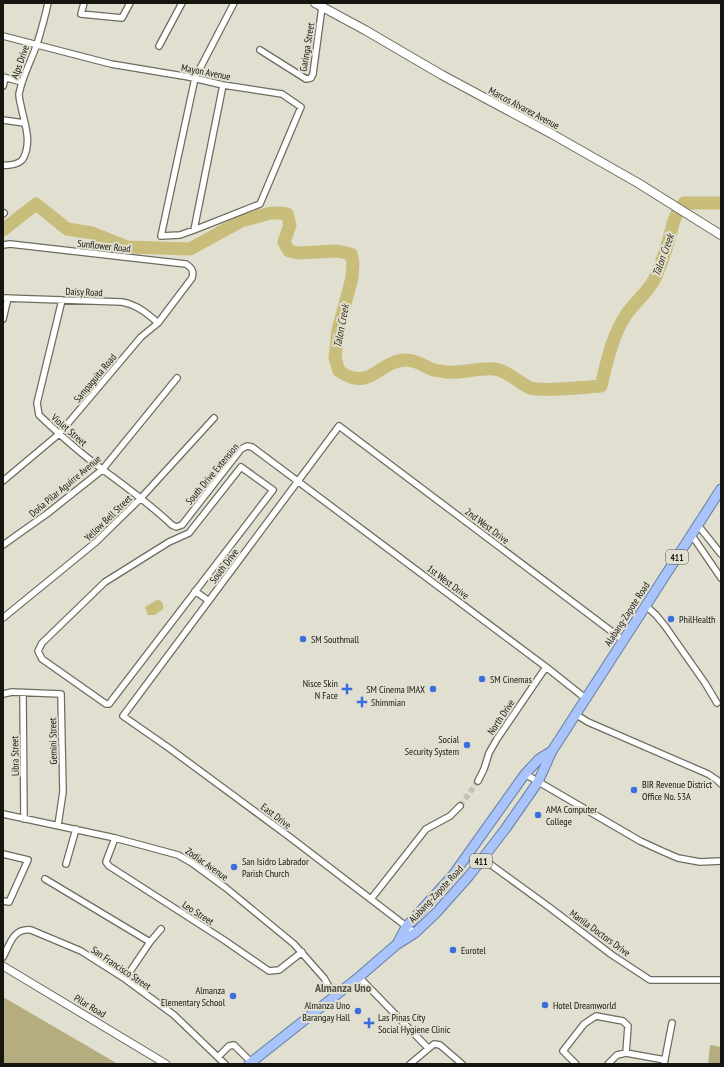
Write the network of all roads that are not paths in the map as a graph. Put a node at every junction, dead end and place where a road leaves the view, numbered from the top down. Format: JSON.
{"nodes":[{"id":1,"x":48,"y":3,"type":"edge"},
{"id":2,"x":84,"y":3,"type":"edge"},
{"id":3,"x":130,"y":3,"type":"edge"},
{"id":4,"x":182,"y":3,"type":"edge"},
{"id":5,"x":234,"y":3,"type":"edge"},
{"id":6,"x":319,"y":5,"type":"edge"},
{"id":7,"x":3,"y":36,"type":"edge"},
{"id":8,"x":37,"y":44,"type":"junction"},
{"id":9,"x":159,"y":46,"type":"dead end"},
{"id":10,"x":260,"y":50,"type":"dead end"},
{"id":11,"x":4,"y":77,"type":"edge"},
{"id":12,"x":195,"y":78,"type":"junction"},
{"id":13,"x":22,"y":82,"type":"junction"},
{"id":14,"x":223,"y":85,"type":"junction"},
{"id":15,"x":3,"y":86,"type":"edge"},
{"id":16,"x":3,"y":120,"type":"edge"},
{"id":17,"x":24,"y":123,"type":"junction"},
{"id":18,"x":3,"y":165,"type":"edge"},
{"id":19,"x":194,"y":230,"type":"junction"},
{"id":20,"x":721,"y":235,"type":"edge"},
{"id":21,"x":3,"y":245,"type":"edge"},
{"id":22,"x":192,"y":278,"type":"joint"},
{"id":23,"x":5,"y":298,"type":"edge"},
{"id":24,"x":62,"y":300,"type":"junction"},
{"id":25,"x":3,"y":319,"type":"edge"},
{"id":26,"x":158,"y":323,"type":"junction"},
{"id":27,"x":177,"y":378,"type":"dead end"},
{"id":28,"x":214,"y":418,"type":"dead end"},
{"id":29,"x":339,"y":426,"type":"joint"},
{"id":30,"x":59,"y":434,"type":"junction"},
{"id":31,"x":102,"y":470,"type":"junction"},
{"id":32,"x":3,"y":481,"type":"edge"},
{"id":33,"x":299,"y":481,"type":"junction"},
{"id":34,"x":721,"y":489,"type":"edge"},
{"id":35,"x":141,"y":498,"type":"junction"},
{"id":36,"x":698,"y":524,"type":"junction"},
{"id":37,"x":182,"y":525,"type":"joint"},
{"id":38,"x":691,"y":534,"type":"junction"},
{"id":39,"x":3,"y":545,"type":"edge"},
{"id":40,"x":721,"y":554,"type":"edge"},
{"id":41,"x":721,"y":578,"type":"edge"},
{"id":42,"x":195,"y":592,"type":"junction"},
{"id":43,"x":209,"y":601,"type":"junction"},
{"id":44,"x":646,"y":606,"type":"junction"},
{"id":45,"x":3,"y":618,"type":"edge"},
{"id":46,"x":623,"y":640,"type":"junction"},
{"id":47,"x":546,"y":667,"type":"junction"},
{"id":48,"x":23,"y":693,"type":"junction"},
{"id":49,"x":3,"y":694,"type":"edge"},
{"id":50,"x":585,"y":698,"type":"junction"},
{"id":51,"x":717,"y":703,"type":"dead end"},
{"id":52,"x":575,"y":714,"type":"junction"},
{"id":53,"x":123,"y":716,"type":"joint"},
{"id":54,"x":552,"y":751,"type":"junction"},
{"id":55,"x":525,"y":774,"type":"junction"},
{"id":56,"x":478,"y":781,"type":"tunnel mouth"},
{"id":57,"x":538,"y":782,"type":"junction"},
{"id":58,"x":721,"y":784,"type":"edge"},
{"id":59,"x":460,"y":806,"type":"tunnel mouth"},
{"id":60,"x":3,"y":814,"type":"edge"},
{"id":61,"x":24,"y":819,"type":"junction"},
{"id":62,"x":58,"y":825,"type":"junction"},
{"id":63,"x":76,"y":829,"type":"junction"},
{"id":64,"x":115,"y":838,"type":"junction"},
{"id":65,"x":3,"y":854,"type":"edge"},
{"id":66,"x":483,"y":858,"type":"junction"},
{"id":67,"x":721,"y":860,"type":"edge"},
{"id":68,"x":66,"y":864,"type":"dead end"},
{"id":69,"x":45,"y":879,"type":"dead end"},
{"id":70,"x":371,"y":899,"type":"junction"},
{"id":71,"x":3,"y":901,"type":"edge"},
{"id":72,"x":406,"y":927,"type":"junction"},
{"id":73,"x":162,"y":929,"type":"dead end"},
{"id":74,"x":415,"y":933,"type":"junction"},
{"id":75,"x":150,"y":942,"type":"junction"},
{"id":76,"x":396,"y":945,"type":"junction"},
{"id":77,"x":302,"y":952,"type":"junction"},
{"id":78,"x":3,"y":958,"type":"edge"},
{"id":79,"x":3,"y":966,"type":"edge"},
{"id":80,"x":359,"y":977,"type":"junction"},
{"id":81,"x":125,"y":979,"type":"junction"},
{"id":82,"x":721,"y":980,"type":"edge"},
{"id":83,"x":335,"y":997,"type":"junction"},
{"id":84,"x":672,"y":1022,"type":"dead end"},
{"id":85,"x":428,"y":1048,"type":"junction"},
{"id":86,"x":626,"y":1053,"type":"junction"},
{"id":87,"x":218,"y":1057,"type":"junction"},
{"id":88,"x":665,"y":1062,"type":"edge"},
{"id":89,"x":250,"y":1063,"type":"edge"},
{"id":90,"x":166,"y":1064,"type":"edge"},
{"id":91,"x":225,"y":1064,"type":"edge"},
{"id":92,"x":410,"y":1064,"type":"edge"},
{"id":93,"x":462,"y":1064,"type":"edge"},
{"id":94,"x":576,"y":1064,"type":"edge"},
{"id":95,"x":608,"y":1064,"type":"edge"}],
"edges":[{"from":1,"to":8,"type":"street","name":"Alps Drive"},
{"from":2,"to":3,"type":"street"},
{"from":4,"to":9,"type":"street"},
{"from":5,"to":12,"type":"street"},
{"from":6,"to":10,"type":"street","name":"Garinga Street"},
{"from":6,"to":20,"type":"main road","name":"Marcos Alvarez Avenue"},
{"from":7,"to":8,"type":"street","name":"Mayon Avenue"},
{"from":8,"to":12,"type":"street","name":"Mayon Avenue"},
{"from":8,"to":13,"type":"street","name":"Alps Drive"},
{"from":11,"to":13,"type":"street"},
{"from":11,"to":15,"type":"street","name":"Alps Drive"},
{"from":12,"to":14,"type":"street","name":"Mayon Avenue"},
{"from":12,"to":19,"type":"street"},
{"from":13,"to":17,"type":"street","name":"Alps Drive"},
{"from":14,"to":19,"type":"street"},
{"from":14,"to":19,"type":"street","name":"Mayon Avenue"},
{"from":16,"to":17,"type":"street"},
{"from":17,"to":18,"type":"street","name":"Alps Drive"},
{"from":21,"to":22,"type":"street","name":"Sunflower Road"},
{"from":22,"to":26,"type":"street","name":"Sampaguita Road"},
{"from":23,"to":24,"type":"street","name":"Daisy Road"},
{"from":23,"to":25,"type":"street"},
{"from":24,"to":26,"type":"street","name":"Daisy Road"},
{"from":24,"to":30,"type":"street","name":"Violet Street"},
{"from":26,"to":30,"type":"street","name":"Sampaguita Road"},
{"from":27,"to":31,"type":"street","name":"Doña Pilar Aguirre Avenue"},
{"from":28,"to":35,"type":"street","name":"Yellow Bell Street"},
{"from":29,"to":33,"type":"street","name":"South Drive"},
{"from":29,"to":46,"type":"street","name":"2nd West Drive"},
{"from":30,"to":31,"type":"street","name":"Violet Street"},
{"from":30,"to":32,"type":"street","name":"Sampaguita Road"},
{"from":31,"to":35,"type":"street","name":"Violet Street"},
{"from":31,"to":39,"type":"street","name":"Doña Pilar Aguirre Avenue"},
{"from":33,"to":37,"type":"street","name":"South Drive Extension"},
{"from":33,"to":43,"type":"street","name":"South Drive"},
{"from":33,"to":47,"type":"street","name":"1st West Drive"},
{"from":34,"to":36,"type":"highway","name":"Alabang-Zapote Road","number":"411"},
{"from":35,"to":37,"type":"street","name":"Violet Street"},
{"from":35,"to":45,"type":"street","name":"Yellow Bell Street"},
{"from":36,"to":38,"type":"highway","name":"Alabang-Zapote Road","number":"411"},
{"from":36,"to":40,"type":"street"},
{"from":38,"to":41,"type":"street"},
{"from":38,"to":44,"type":"highway","name":"Alabang-Zapote Road","number":"411"},
{"from":42,"to":42,"type":"street"},
{"from":42,"to":43,"type":"street"},
{"from":43,"to":53,"type":"street","name":"South Drive"},
{"from":44,"to":46,"type":"highway","name":"Alabang-Zapote Road","number":"411"},
{"from":44,"to":51,"type":"street"},
{"from":46,"to":50,"type":"highway","name":"Alabang-Zapote Road","number":"411"},
{"from":47,"to":50,"type":"street","name":"1st West Drive"},
{"from":47,"to":56,"type":"street","name":"North Drive"},
{"from":48,"to":49,"type":"street"},
{"from":48,"to":61,"type":"street","name":"Libra Street"},
{"from":48,"to":62,"type":"street","name":"Gemini Street"},
{"from":50,"to":52,"type":"highway","name":"Alabang-Zapote Road","number":"411"},
{"from":52,"to":54,"type":"highway","name":"Alabang-Zapote Road","number":"411"},
{"from":52,"to":58,"type":"street"},
{"from":53,"to":70,"type":"street","name":"East Drive"},
{"from":54,"to":55,"type":"highway","name":"Alabang-Zapote Road","number":"411"},
{"from":54,"to":57,"type":"highway","name":"Alabang-Zapote Road","number":"411"},
{"from":55,"to":57,"type":"street"},
{"from":55,"to":72,"type":"highway","name":"Alabang-Zapote Road","number":"411"},
{"from":57,"to":66,"type":"highway","name":"Alabang-Zapote Road","number":"411"},
{"from":57,"to":67,"type":"street"},
{"from":59,"to":70,"type":"street"},
{"from":60,"to":61,"type":"street","name":"Zodiac Avenue"},
{"from":61,"to":62,"type":"street","name":"Zodiac Avenue"},
{"from":62,"to":63,"type":"street","name":"Zodiac Avenue"},
{"from":63,"to":64,"type":"street","name":"Zodiac Avenue"},
{"from":63,"to":68,"type":"street"},
{"from":64,"to":77,"type":"street","name":"Zodiac Avenue"},
{"from":64,"to":77,"type":"street","name":"Leo Street"},
{"from":65,"to":71,"type":"street"},
{"from":66,"to":74,"type":"highway","name":"Alabang-Zapote Road","number":"411"},
{"from":66,"to":82,"type":"street","name":"Manila Doctors Drive"},
{"from":69,"to":75,"type":"street"},
{"from":70,"to":72,"type":"street","name":"East Drive"},
{"from":72,"to":74,"type":"street","name":"East Drive"},
{"from":72,"to":76,"type":"highway","name":"Alabang-Zapote Road","number":"411"},
{"from":73,"to":75,"type":"street"},
{"from":74,"to":76,"type":"highway","name":"Alabang-Zapote Road","number":"411"},
{"from":75,"to":81,"type":"street"},
{"from":76,"to":80,"type":"highway","name":"Alabang-Zapote Road","number":"411"},
{"from":77,"to":83,"type":"street","name":"Zodiac Avenue"},
{"from":78,"to":81,"type":"street","name":"San Francisco Street"},
{"from":79,"to":90,"type":"street","name":"Pilar Road"},
{"from":80,"to":83,"type":"highway","name":"Alabang-Zapote Road","number":"411"},
{"from":80,"to":85,"type":"street"},
{"from":81,"to":87,"type":"street","name":"San Francisco Street"},
{"from":83,"to":89,"type":"highway","name":"Alabang-Zapote Road","number":"411"},
{"from":84,"to":88,"type":"street"},
{"from":85,"to":92,"type":"street"},
{"from":85,"to":93,"type":"street"},
{"from":86,"to":88,"type":"street"},
{"from":86,"to":94,"type":"street"},
{"from":86,"to":95,"type":"street"},
{"from":87,"to":89,"type":"street"},
{"from":87,"to":91,"type":"street","name":"San Francisco Street"}]}
